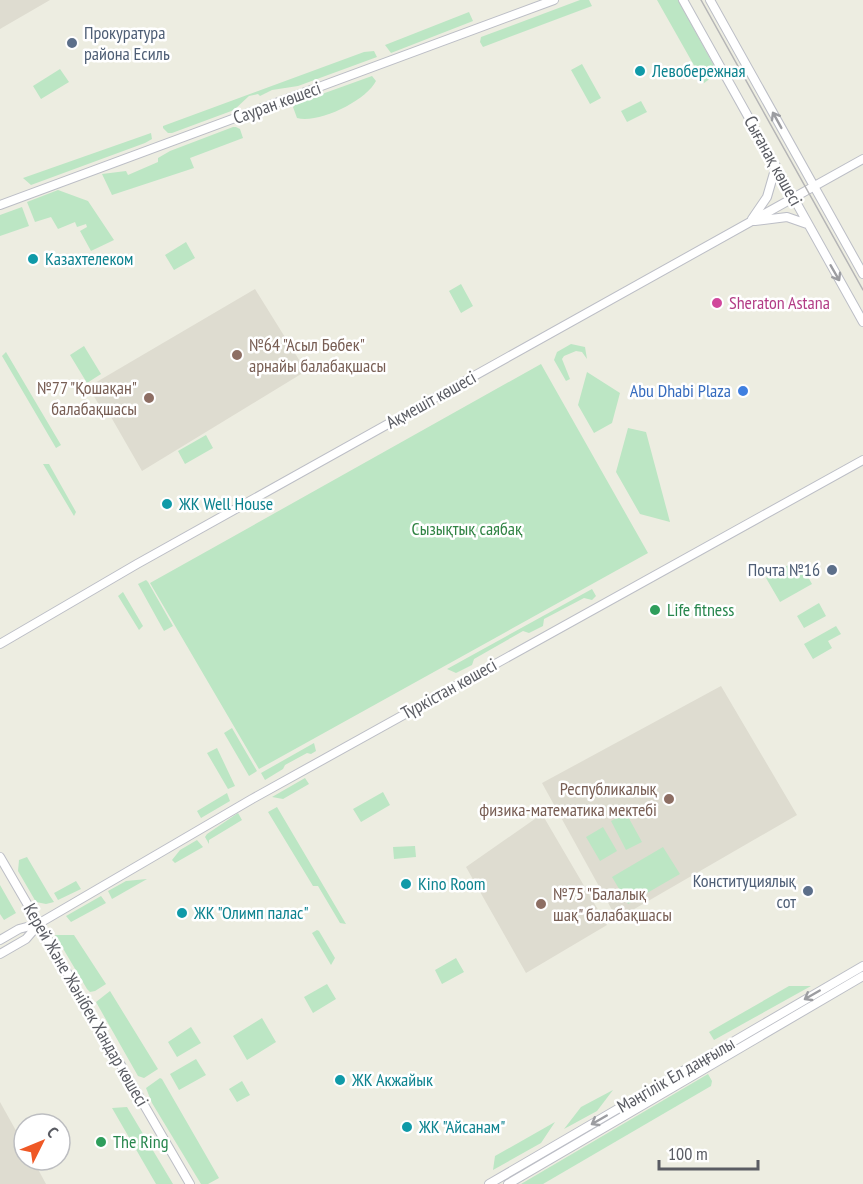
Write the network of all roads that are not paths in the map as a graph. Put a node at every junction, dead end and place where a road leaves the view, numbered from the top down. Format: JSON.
{"nodes":[{"id":1,"x":554,"y":0,"type":"edge"},
{"id":2,"x":683,"y":0,"type":"edge"},
{"id":3,"x":710,"y":0,"type":"edge"},
{"id":4,"x":863,"y":159,"type":"edge"},
{"id":5,"x":776,"y":166,"type":"junction"},
{"id":6,"x":814,"y":186,"type":"junction"},
{"id":7,"x":793,"y":198,"type":"junction"},
{"id":8,"x":0,"y":205,"type":"edge"},
{"id":9,"x":751,"y":221,"type":"junction"},
{"id":10,"x":807,"y":224,"type":"junction"},
{"id":11,"x":863,"y":274,"type":"edge"},
{"id":12,"x":863,"y":322,"type":"edge"},
{"id":13,"x":863,"y":460,"type":"edge"},
{"id":14,"x":0,"y":644,"type":"edge"},
{"id":15,"x":0,"y":857,"type":"edge"},
{"id":16,"x":39,"y":924,"type":"junction"},
{"id":17,"x":0,"y":940,"type":"edge"},
{"id":18,"x":0,"y":954,"type":"edge"},
{"id":19,"x":863,"y":964,"type":"edge"},
{"id":20,"x":859,"y":976,"type":"edge"},
{"id":21,"x":190,"y":1184,"type":"edge"},
{"id":22,"x":489,"y":1184,"type":"edge"},
{"id":23,"x":508,"y":1184,"type":"edge"}],
"edges":[{"from":1,"to":8,"type":"main road","name":"Сауран көшесі"},
{"from":2,"to":5,"type":"main road","name":"Сығанақ көшесі"},
{"from":6,"to":3,"type":"main road","name":"Сығанақ көшесі","one_way":true},
{"from":4,"to":6,"type":"main road","name":"Ақмешіт көшесі"},
{"from":5,"to":7,"type":"main road","name":"Сығанақ көшесі"},
{"from":5,"to":9,"type":"main road"},
{"from":6,"to":7,"type":"main road","name":"Ақмешіт көшесі"},
{"from":6,"to":11,"type":"main road","name":"Сығанақ көшесі"},
{"from":7,"to":9,"type":"main road","name":"Ақмешіт көшесі"},
{"from":7,"to":10,"type":"main road","name":"Сығанақ көшесі"},
{"from":9,"to":10,"type":"main road"},
{"from":9,"to":14,"type":"main road","name":"Ақмешіт көшесі"},
{"from":10,"to":12,"type":"main road","name":"Сығанақ көшесі","one_way":true},
{"from":13,"to":16,"type":"main road","name":"Түркістан көшесі"},
{"from":15,"to":16,"type":"main road","name":"Керей Және Жәнібек Хандар көшесі"},
{"from":16,"to":17,"type":"main road","name":"Түркістан көшесі"},
{"from":16,"to":18,"type":"main road","name":"Түркістан көшесі"},
{"from":16,"to":21,"type":"main road","name":"Керей Және Жәнібек Хандар көшесі"},
{"from":19,"to":20,"type":"main road","name":"Мәңгілік Ел даңғылы"},
{"from":20,"to":22,"type":"main road","name":"Мәңгілік Ел даңғылы","one_way":true},
{"from":20,"to":23,"type":"main road","name":"Мәңгілік Ел даңғылы"}]}
